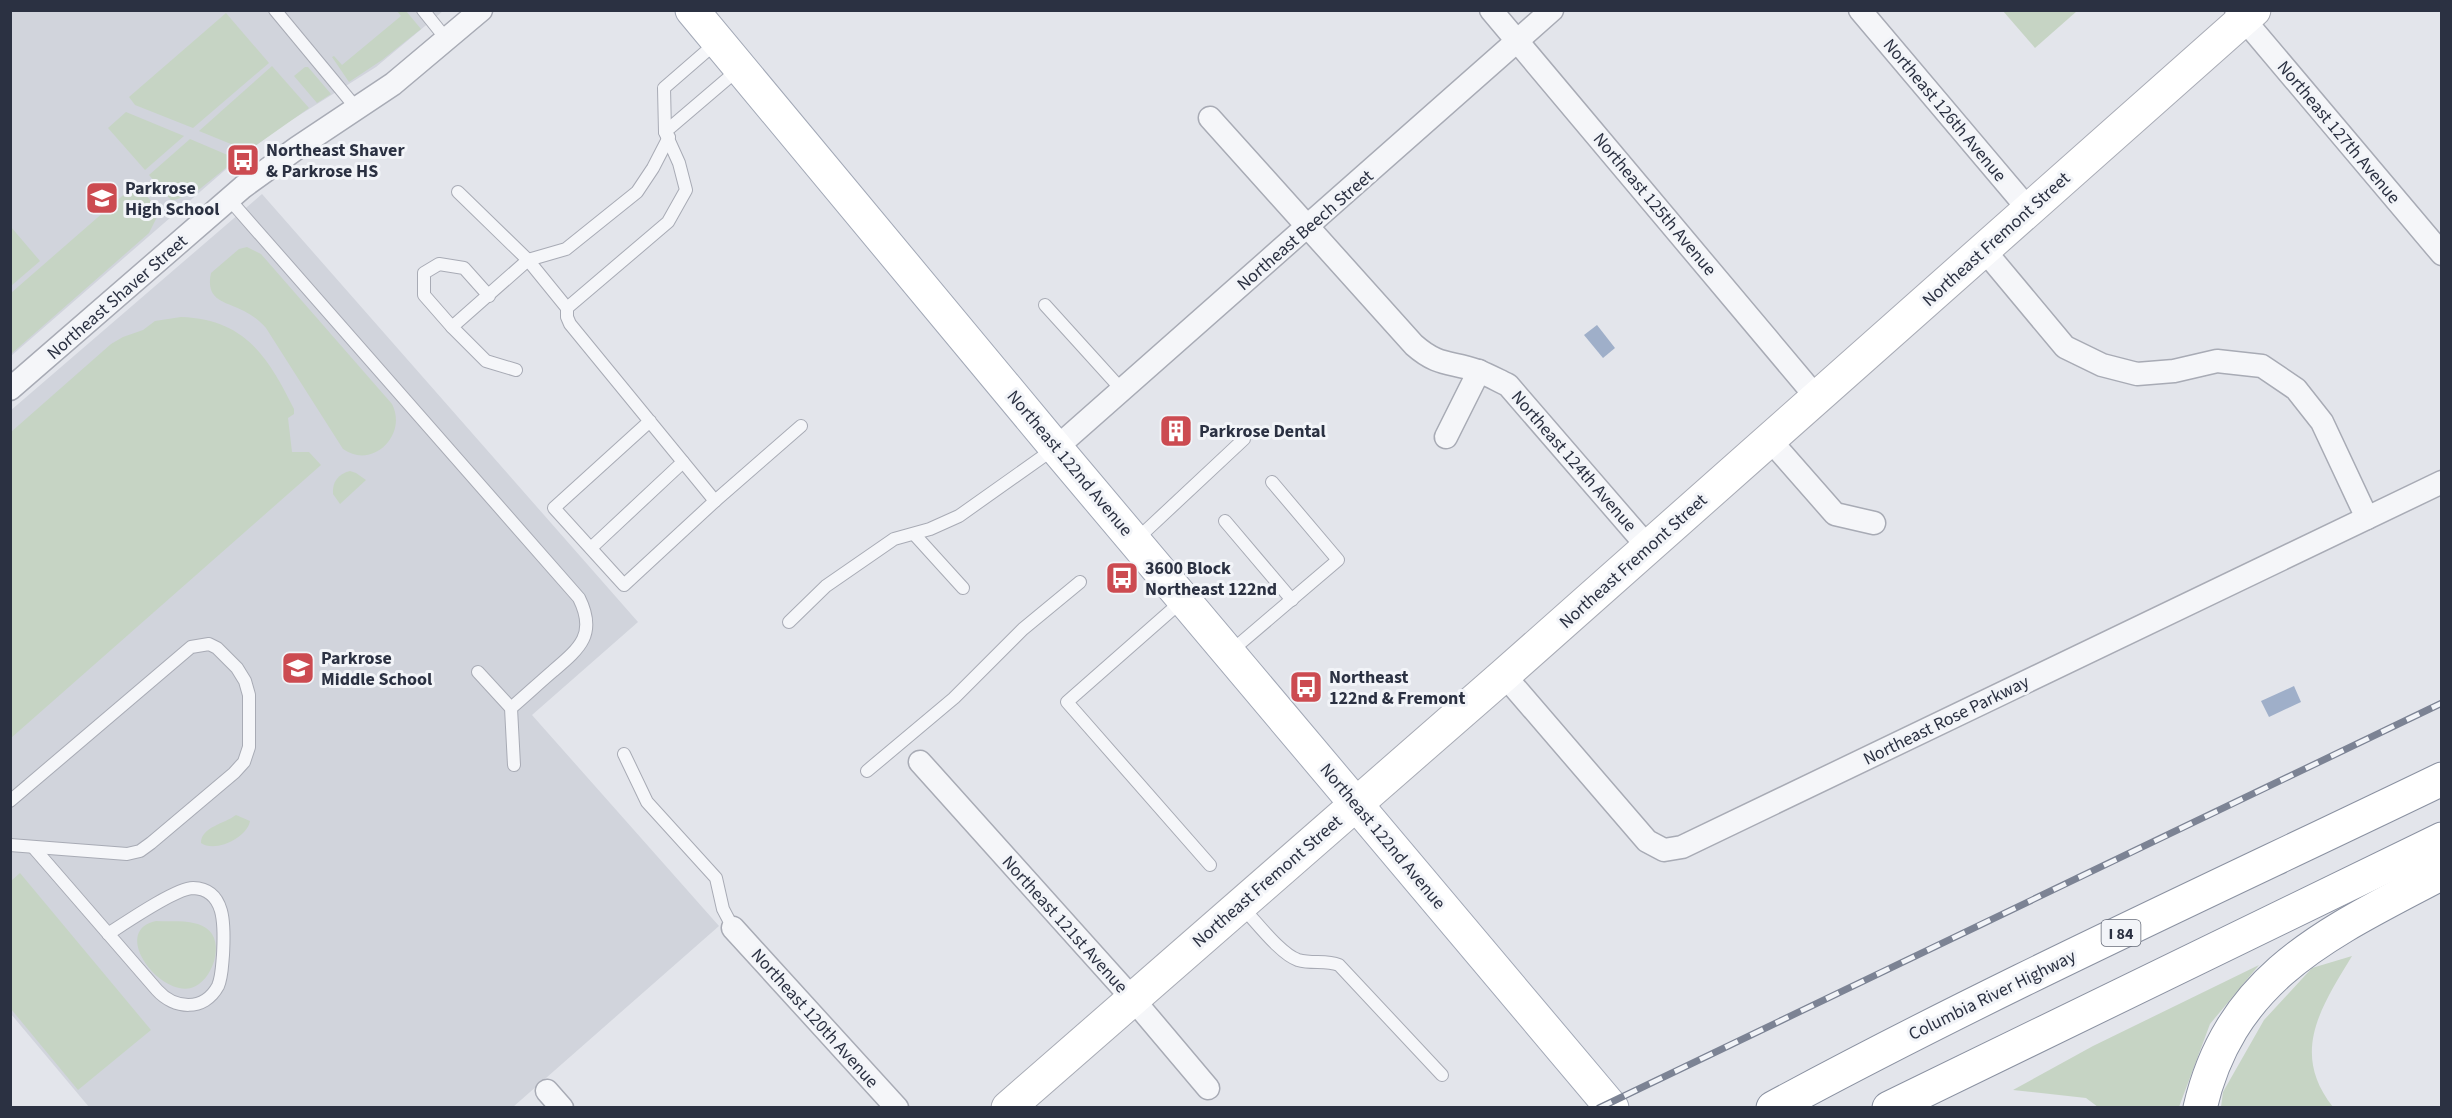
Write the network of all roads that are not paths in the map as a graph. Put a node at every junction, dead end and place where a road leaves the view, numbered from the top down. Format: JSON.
{"nodes":[{"id":1,"x":275,"y":10,"type":"edge"},
{"id":2,"x":423,"y":10,"type":"edge"},
{"id":3,"x":481,"y":10,"type":"edge"},
{"id":4,"x":692,"y":10,"type":"edge"},
{"id":5,"x":1491,"y":10,"type":"edge"},
{"id":6,"x":1552,"y":10,"type":"edge"},
{"id":7,"x":1860,"y":10,"type":"edge"},
{"id":8,"x":2245,"y":14,"type":"edge"},
{"id":9,"x":447,"y":40,"type":"junction"},
{"id":10,"x":718,"y":41,"type":"junction"},
{"id":11,"x":1518,"y":41,"type":"junction"},
{"id":12,"x":740,"y":68,"type":"junction"},
{"id":13,"x":357,"y":109,"type":"junction"},
{"id":14,"x":1210,"y":118,"type":"dead end"},
{"id":15,"x":667,"y":134,"type":"junction"},
{"id":16,"x":458,"y":192,"type":"dead end"},
{"id":17,"x":229,"y":199,"type":"junction"},
{"id":18,"x":2029,"y":210,"type":"junction"},
{"id":19,"x":1307,"y":227,"type":"junction"},
{"id":20,"x":1984,"y":249,"type":"junction"},
{"id":21,"x":2442,"y":254,"type":"edge"},
{"id":22,"x":528,"y":260,"type":"junction"},
{"id":23,"x":489,"y":297,"type":"junction"},
{"id":24,"x":1045,"y":305,"type":"dead end"},
{"id":25,"x":567,"y":308,"type":"junction"},
{"id":26,"x":452,"y":327,"type":"junction"},
{"id":27,"x":516,"y":370,"type":"dead end"},
{"id":28,"x":1479,"y":371,"type":"junction"},
{"id":29,"x":10,"y":389,"type":"edge"},
{"id":30,"x":1122,"y":390,"type":"junction"},
{"id":31,"x":1817,"y":398,"type":"junction"},
{"id":32,"x":650,"y":421,"type":"junction"},
{"id":33,"x":801,"y":426,"type":"dead end"},
{"id":34,"x":1446,"y":437,"type":"dead end"},
{"id":35,"x":1244,"y":439,"type":"dead end"},
{"id":36,"x":1770,"y":440,"type":"junction"},
{"id":37,"x":1056,"y":448,"type":"junction"},
{"id":38,"x":683,"y":462,"type":"junction"},
{"id":39,"x":1272,"y":482,"type":"dead end"},
{"id":40,"x":2442,"y":482,"type":"edge"},
{"id":41,"x":715,"y":501,"type":"junction"},
{"id":42,"x":2367,"y":518,"type":"junction"},
{"id":43,"x":1225,"y":521,"type":"dead end"},
{"id":44,"x":1874,"y":523,"type":"dead end"},
{"id":45,"x":914,"y":534,"type":"junction"},
{"id":46,"x":1135,"y":540,"type":"junction"},
{"id":47,"x":1648,"y":547,"type":"junction"},
{"id":48,"x":591,"y":548,"type":"junction"},
{"id":49,"x":1080,"y":582,"type":"dead end"},
{"id":50,"x":963,"y":588,"type":"dead end"},
{"id":51,"x":1184,"y":599,"type":"junction"},
{"id":52,"x":1292,"y":600,"type":"junction"},
{"id":53,"x":789,"y":622,"type":"dead end"},
{"id":54,"x":1229,"y":652,"type":"junction"},
{"id":55,"x":478,"y":672,"type":"dead end"},
{"id":56,"x":1504,"y":675,"type":"junction"},
{"id":57,"x":511,"y":708,"type":"junction"},
{"id":58,"x":911,"y":752,"type":"junction"},
{"id":59,"x":624,"y":754,"type":"dead end"},
{"id":60,"x":514,"y":765,"type":"dead end"},
{"id":61,"x":867,"y":771,"type":"dead end"},
{"id":62,"x":2442,"y":779,"type":"edge"},
{"id":63,"x":10,"y":801,"type":"edge"},
{"id":64,"x":1356,"y":804,"type":"junction"},
{"id":65,"x":2442,"y":839,"type":"edge"},
{"id":66,"x":10,"y":845,"type":"edge"},
{"id":67,"x":33,"y":847,"type":"junction"},
{"id":68,"x":1210,"y":865,"type":"dead end"},
{"id":69,"x":2442,"y":873,"type":"edge"},
{"id":70,"x":1240,"y":905,"type":"junction"},
{"id":71,"x":733,"y":928,"type":"joint"},
{"id":72,"x":108,"y":934,"type":"junction"},
{"id":73,"x":1132,"y":998,"type":"junction"},
{"id":74,"x":1442,"y":1075,"type":"dead end"},
{"id":75,"x":1208,"y":1088,"type":"dead end"},
{"id":76,"x":897,"y":1107,"type":"edge"},
{"id":77,"x":1008,"y":1107,"type":"edge"},
{"id":78,"x":1612,"y":1107,"type":"edge"},
{"id":79,"x":1773,"y":1107,"type":"edge"},
{"id":80,"x":1889,"y":1107,"type":"edge"},
{"id":81,"x":2200,"y":1107,"type":"edge"}],
"edges":[{"from":1,"to":13,"type":"lane"},
{"from":2,"to":9,"type":"lane"},
{"from":3,"to":9,"type":"street","name":"Northeast Shaver Street"},
{"from":4,"to":10,"type":"main road","name":"Northeast 122nd Avenue"},
{"from":5,"to":11,"type":"street","name":"Northeast 125th Avenue"},
{"from":6,"to":11,"type":"street","name":"Northeast Beech Street"},
{"from":7,"to":18,"type":"street","name":"Northeast 126th Avenue"},
{"from":8,"to":18,"type":"main road","name":"Northeast Fremont Street"},
{"from":8,"to":21,"type":"street","name":"Northeast 127th Avenue"},
{"from":9,"to":13,"type":"street","name":"Northeast Shaver Street"},
{"from":10,"to":12,"type":"main road","name":"Northeast 122nd Avenue"},
{"from":10,"to":15,"type":"lane"},
{"from":11,"to":19,"type":"street","name":"Northeast Beech Street"},
{"from":11,"to":31,"type":"street","name":"Northeast 125th Avenue"},
{"from":12,"to":15,"type":"lane"},
{"from":12,"to":37,"type":"main road","name":"Northeast 122nd Avenue"},
{"from":13,"to":17,"type":"street","name":"Northeast Shaver Street"},
{"from":14,"to":19,"type":"street","name":"Northeast 124th Avenue"},
{"from":15,"to":22,"type":"lane"},
{"from":15,"to":25,"type":"lane"},
{"from":16,"to":22,"type":"lane"},
{"from":17,"to":29,"type":"street","name":"Northeast Shaver Street"},
{"from":17,"to":57,"type":"lane"},
{"from":18,"to":20,"type":"main road","name":"Northeast Fremont Street"},
{"from":19,"to":28,"type":"street","name":"Northeast 124th Avenue"},
{"from":19,"to":30,"type":"street","name":"Northeast Beech Street"},
{"from":20,"to":31,"type":"main road","name":"Northeast Fremont Street"},
{"from":20,"to":42,"type":"street"},
{"from":22,"to":23,"type":"lane"},
{"from":22,"to":25,"type":"lane"},
{"from":23,"to":26,"type":"lane"},
{"from":23,"to":26,"type":"lane"},
{"from":24,"to":30,"type":"lane"},
{"from":25,"to":32,"type":"lane"},
{"from":26,"to":27,"type":"lane"},
{"from":28,"to":34,"type":"street"},
{"from":28,"to":47,"type":"street","name":"Northeast 124th Avenue"},
{"from":30,"to":37,"type":"street","name":"Northeast Beech Street"},
{"from":31,"to":36,"type":"main road","name":"Northeast Fremont Street"},
{"from":32,"to":38,"type":"lane"},
{"from":32,"to":48,"type":"lane"},
{"from":33,"to":41,"type":"lane"},
{"from":35,"to":46,"type":"lane"},
{"from":36,"to":44,"type":"street"},
{"from":36,"to":47,"type":"main road","name":"Northeast Fremont Street"},
{"from":37,"to":45,"type":"lane"},
{"from":37,"to":46,"type":"main road","name":"Northeast 122nd Avenue"},
{"from":38,"to":41,"type":"lane"},
{"from":38,"to":48,"type":"lane"},
{"from":39,"to":52,"type":"lane"},
{"from":40,"to":42,"type":"street","name":"Northeast Rose Parkway"},
{"from":41,"to":48,"type":"lane"},
{"from":42,"to":56,"type":"street","name":"Northeast Rose Parkway"},
{"from":43,"to":52,"type":"lane"},
{"from":45,"to":50,"type":"lane"},
{"from":45,"to":53,"type":"lane"},
{"from":46,"to":51,"type":"main road","name":"Northeast 122nd Avenue"},
{"from":47,"to":56,"type":"main road","name":"Northeast Fremont Street"},
{"from":49,"to":58,"type":"lane"},
{"from":51,"to":54,"type":"main road","name":"Northeast 122nd Avenue"},
{"from":51,"to":68,"type":"lane"},
{"from":52,"to":54,"type":"lane"},
{"from":54,"to":64,"type":"main road","name":"Northeast 122nd Avenue"},
{"from":55,"to":57,"type":"lane"},
{"from":56,"to":64,"type":"main road","name":"Northeast Fremont Street"},
{"from":57,"to":60,"type":"lane"},
{"from":58,"to":61,"type":"lane"},
{"from":58,"to":73,"type":"street","name":"Northeast 121st Avenue"},
{"from":59,"to":71,"type":"lane"},
{"from":62,"to":79,"type":"main road","name":"Columbia River Highway","number":"I 84"},
{"from":63,"to":67,"type":"lane"},
{"from":64,"to":70,"type":"main road","name":"Northeast Fremont Street"},
{"from":64,"to":78,"type":"main road","name":"Northeast 122nd Avenue"},
{"from":65,"to":80,"type":"main road"},
{"from":66,"to":67,"type":"lane"},
{"from":67,"to":72,"type":"lane"},
{"from":69,"to":81,"type":"main road"},
{"from":70,"to":73,"type":"main road","name":"Northeast Fremont Street"},
{"from":70,"to":74,"type":"lane"},
{"from":71,"to":76,"type":"street","name":"Northeast 120th Avenue"},
{"from":72,"to":72,"type":"lane"},
{"from":73,"to":75,"type":"street","name":"Northeast 121st Avenue"},
{"from":73,"to":77,"type":"main road","name":"Northeast Fremont Street"}]}
